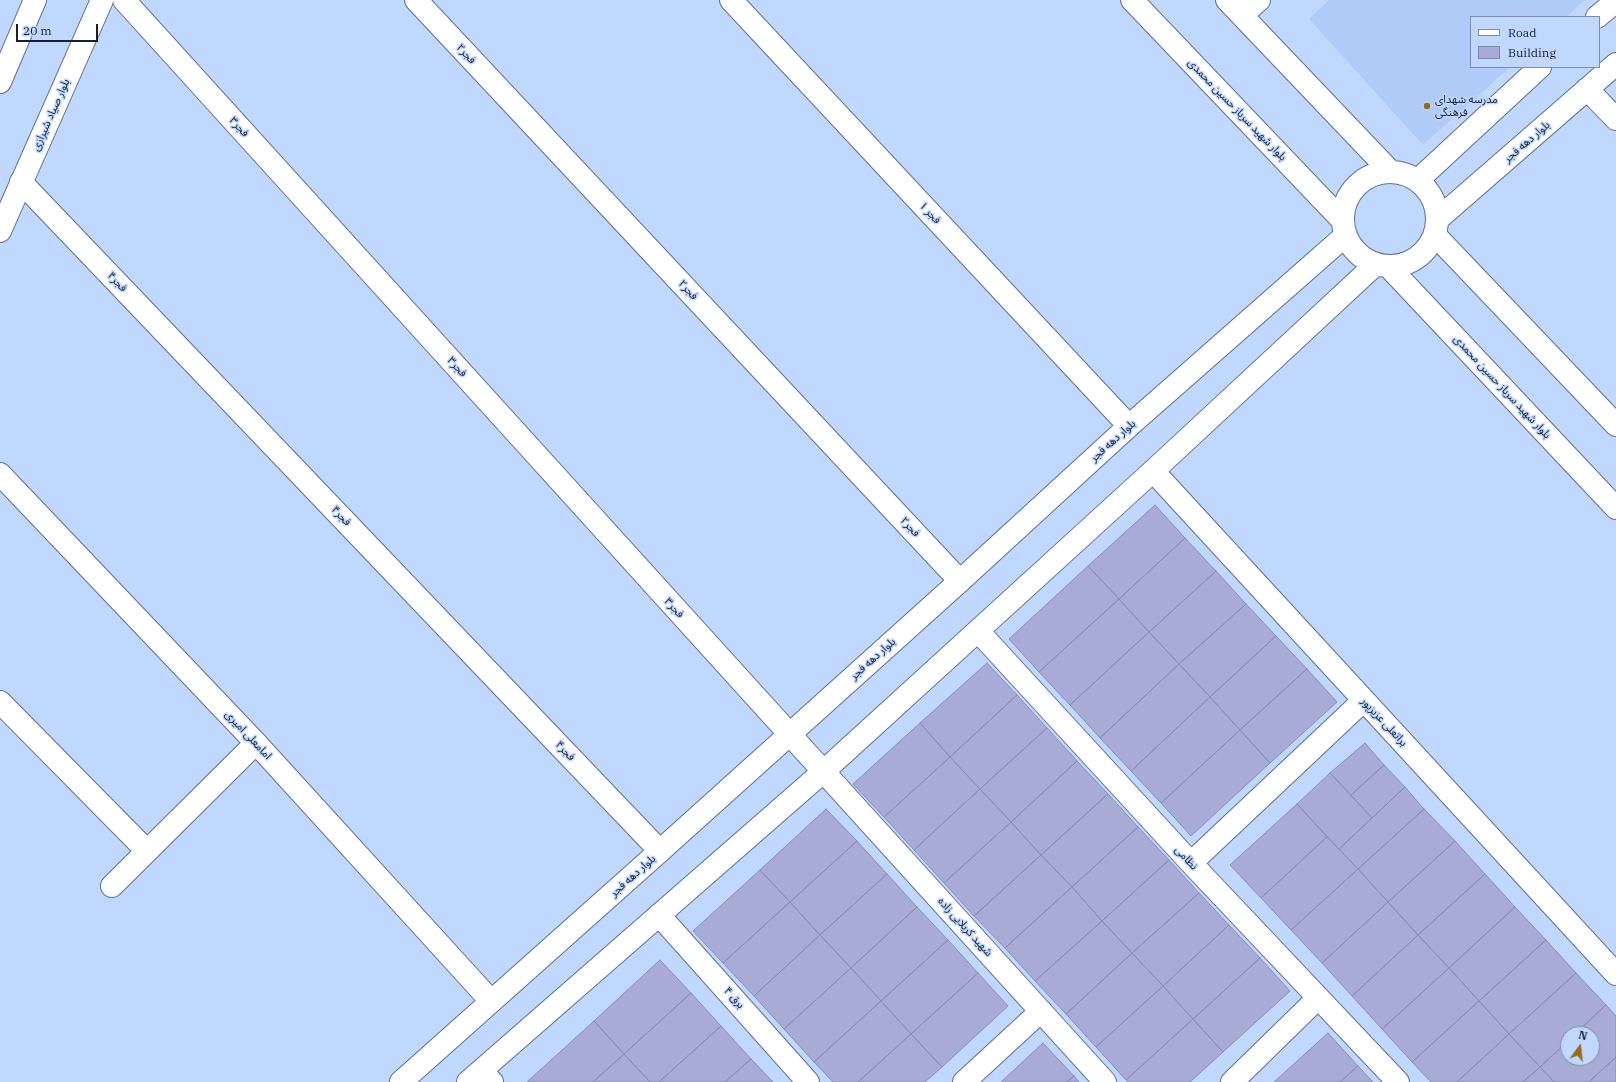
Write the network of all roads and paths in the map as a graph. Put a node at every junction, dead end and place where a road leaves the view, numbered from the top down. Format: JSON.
{"nodes":[{"id":1,"x":35,"y":0,"type":"edge"},
{"id":2,"x":102,"y":0,"type":"edge"},
{"id":3,"x":124,"y":0,"type":"edge"},
{"id":4,"x":416,"y":0,"type":"edge"},
{"id":5,"x":731,"y":0,"type":"edge"},
{"id":6,"x":1132,"y":0,"type":"edge"},
{"id":7,"x":1259,"y":0,"type":"edge"},
{"id":8,"x":1616,"y":1,"type":"edge"},
{"id":9,"x":1235,"y":8,"type":"edge"},
{"id":10,"x":1598,"y":16,"type":"edge"},
{"id":11,"x":1616,"y":64,"type":"edge"},
{"id":12,"x":1539,"y":68,"type":"edge"},
{"id":13,"x":0,"y":82,"type":"edge"},
{"id":14,"x":1587,"y":89,"type":"junction"},
{"id":15,"x":1616,"y":119,"type":"edge"},
{"id":16,"x":1390,"y":171,"type":"junction"},
{"id":17,"x":1418,"y":180,"type":"junction"},
{"id":18,"x":21,"y":182,"type":"junction"},
{"id":19,"x":1437,"y":227,"type":"junction"},
{"id":20,"x":1344,"y":228,"type":"junction"},
{"id":21,"x":0,"y":231,"type":"edge"},
{"id":22,"x":1382,"y":265,"type":"junction"},
{"id":23,"x":1616,"y":425,"type":"edge"},
{"id":24,"x":1129,"y":426,"type":"junction"},
{"id":25,"x":1153,"y":471,"type":"junction"},
{"id":26,"x":0,"y":474,"type":"edge"},
{"id":27,"x":1616,"y":508,"type":"edge"},
{"id":28,"x":960,"y":581,"type":"junction"},
{"id":29,"x":978,"y":631,"type":"junction"},
{"id":30,"x":1364,"y":700,"type":"junction"},
{"id":31,"x":0,"y":702,"type":"edge"},
{"id":32,"x":789,"y":735,"type":"junction"},
{"id":33,"x":256,"y":743,"type":"junction"},
{"id":34,"x":824,"y":772,"type":"junction"},
{"id":35,"x":148,"y":851,"type":"junction"},
{"id":36,"x":660,"y":851,"type":"junction"},
{"id":37,"x":1191,"y":863,"type":"junction"},
{"id":38,"x":112,"y":886,"type":"dead end"},
{"id":39,"x":659,"y":915,"type":"junction"},
{"id":40,"x":1616,"y":974,"type":"edge"},
{"id":41,"x":1318,"y":998,"type":"junction"},
{"id":42,"x":492,"y":1001,"type":"junction"},
{"id":43,"x":1040,"y":1010,"type":"junction"},
{"id":44,"x":480,"y":1078,"type":"edge"},
{"id":45,"x":400,"y":1082,"type":"edge"},
{"id":46,"x":808,"y":1082,"type":"edge"},
{"id":47,"x":964,"y":1082,"type":"edge"},
{"id":48,"x":1105,"y":1082,"type":"edge"},
{"id":49,"x":1232,"y":1082,"type":"edge"},
{"id":50,"x":1398,"y":1082,"type":"edge"}],
"edges":[{"from":1,"to":13,"type":"street"},
{"from":2,"to":18,"type":"street","name":"بلوار صیاد شیرازی"},
{"from":3,"to":32,"type":"street","name":"فجر۳"},
{"from":4,"to":28,"type":"street","name":"فجر۲"},
{"from":5,"to":24,"type":"street","name":"فجر ۱"},
{"from":6,"to":20,"type":"street","name":"بلوار شهید سرباز حسین محمدی"},
{"from":7,"to":9,"type":"street"},
{"from":8,"to":10,"type":"street"},
{"from":9,"to":16,"type":"street"},
{"from":11,"to":14,"type":"street","name":"بلوار دهه فجر"},
{"from":12,"to":17,"type":"street"},
{"from":14,"to":15,"type":"street"},
{"from":14,"to":19,"type":"street","name":"بلوار دهه فجر"},
{"from":16,"to":17,"type":"street"},
{"from":16,"to":20,"type":"street"},
{"from":17,"to":19,"type":"street"},
{"from":18,"to":21,"type":"street","name":"بلوار صیاد شیرازی"},
{"from":18,"to":36,"type":"street","name":"فجر۴"},
{"from":19,"to":22,"type":"street"},
{"from":19,"to":23,"type":"street"},
{"from":20,"to":22,"type":"street"},
{"from":20,"to":24,"type":"street","name":"بلوار دهه فجر"},
{"from":22,"to":25,"type":"street"},
{"from":22,"to":27,"type":"street","name":"بلوار شهید سرباز حسین محمدی"},
{"from":24,"to":28,"type":"street","name":"بلوار دهه فجر"},
{"from":25,"to":29,"type":"street"},
{"from":25,"to":30,"type":"street","name":"براتعلی عزیزپور"},
{"from":26,"to":33,"type":"street","name":"امامعلی امیری"},
{"from":28,"to":32,"type":"street","name":"بلوار دهه فجر"},
{"from":29,"to":34,"type":"street"},
{"from":29,"to":37,"type":"street","name":"نظامی"},
{"from":30,"to":37,"type":"street"},
{"from":30,"to":40,"type":"street","name":"براتعلی عزیزپور"},
{"from":31,"to":35,"type":"street"},
{"from":32,"to":34,"type":"street","name":"فجر۳"},
{"from":32,"to":36,"type":"street","name":"بلوار دهه فجر"},
{"from":33,"to":35,"type":"street"},
{"from":33,"to":42,"type":"street","name":"امامعلی امیری"},
{"from":34,"to":39,"type":"street"},
{"from":34,"to":43,"type":"street","name":"شهید کربلایی زاده"},
{"from":35,"to":38,"type":"street"},
{"from":36,"to":42,"type":"street","name":"بلوار دهه فجر"},
{"from":37,"to":41,"type":"street","name":"نظامی"},
{"from":39,"to":44,"type":"street"},
{"from":39,"to":46,"type":"street","name":"برق ۴"},
{"from":41,"to":49,"type":"street"},
{"from":41,"to":50,"type":"street","name":"نظامی"},
{"from":42,"to":45,"type":"street","name":"بلوار دهه فجر"},
{"from":43,"to":47,"type":"street"},
{"from":43,"to":48,"type":"street","name":"شهید کربلایی زاده"}]}
